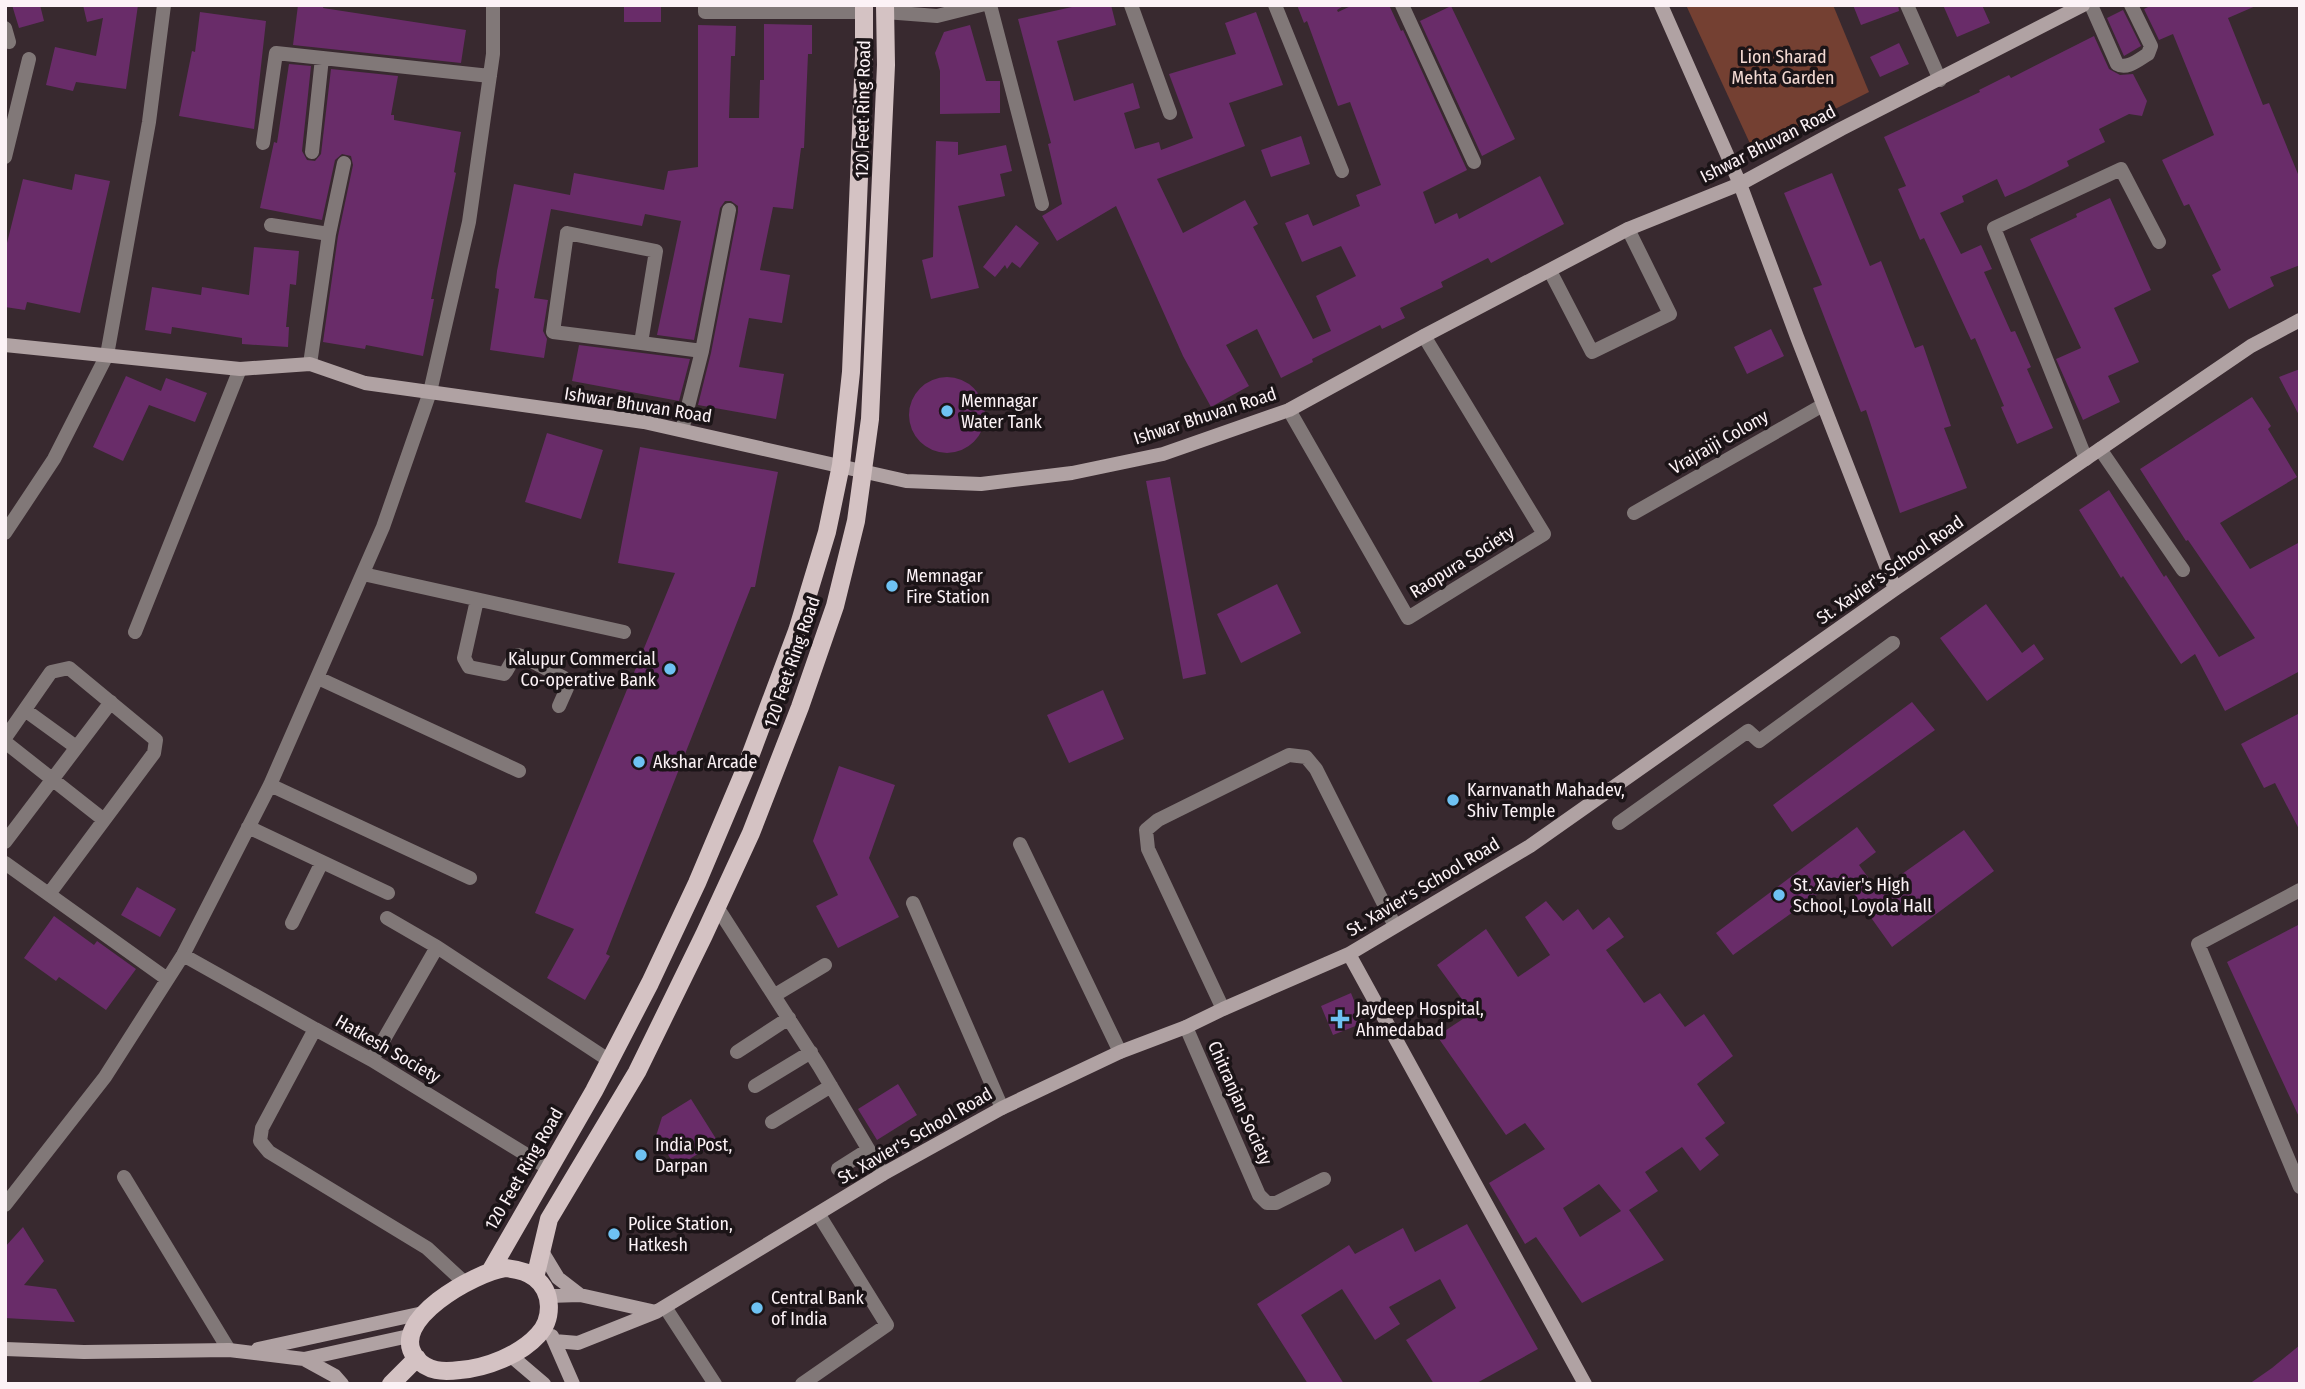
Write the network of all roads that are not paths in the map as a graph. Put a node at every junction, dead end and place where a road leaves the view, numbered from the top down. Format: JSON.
{"nodes":[{"id":1,"x":164,"y":5,"type":"edge"},
{"id":2,"x":494,"y":5,"type":"edge"},
{"id":3,"x":705,"y":5,"type":"edge"},
{"id":4,"x":981,"y":5,"type":"edge"},
{"id":5,"x":990,"y":5,"type":"edge"},
{"id":6,"x":1131,"y":5,"type":"edge"},
{"id":7,"x":1275,"y":5,"type":"edge"},
{"id":8,"x":1402,"y":5,"type":"edge"},
{"id":9,"x":1661,"y":5,"type":"edge"},
{"id":10,"x":1907,"y":5,"type":"edge"},
{"id":11,"x":2083,"y":5,"type":"edge"},
{"id":12,"x":2091,"y":5,"type":"edge"},
{"id":13,"x":2131,"y":5,"type":"edge"},
{"id":14,"x":885,"y":8,"type":"edge"},
{"id":15,"x":864,"y":9,"type":"edge"},
{"id":16,"x":323,"y":58,"type":"junction"},
{"id":17,"x":29,"y":59,"type":"dead end"},
{"id":18,"x":490,"y":76,"type":"junction"},
{"id":19,"x":1940,"y":80,"type":"junction"},
{"id":20,"x":1170,"y":113,"type":"dead end"},
{"id":21,"x":263,"y":143,"type":"dead end"},
{"id":22,"x":312,"y":152,"type":"dead end"},
{"id":23,"x":5,"y":157,"type":"edge"},
{"id":24,"x":1474,"y":162,"type":"dead end"},
{"id":25,"x":344,"y":163,"type":"dead end"},
{"id":26,"x":1342,"y":171,"type":"dead end"},
{"id":27,"x":1740,"y":184,"type":"junction"},
{"id":28,"x":1042,"y":204,"type":"dead end"},
{"id":29,"x":729,"y":210,"type":"dead end"},
{"id":30,"x":271,"y":225,"type":"dead end"},
{"id":31,"x":1628,"y":229,"type":"junction"},
{"id":32,"x":329,"y":234,"type":"junction"},
{"id":33,"x":2159,"y":242,"type":"dead end"},
{"id":34,"x":1550,"y":271,"type":"junction"},
{"id":35,"x":2300,"y":320,"type":"edge"},
{"id":36,"x":1424,"y":336,"type":"junction"},
{"id":37,"x":641,"y":343,"type":"junction"},
{"id":38,"x":5,"y":345,"type":"edge"},
{"id":39,"x":702,"y":351,"type":"junction"},
{"id":40,"x":107,"y":355,"type":"junction"},
{"id":41,"x":310,"y":364,"type":"junction"},
{"id":42,"x":240,"y":369,"type":"junction"},
{"id":43,"x":430,"y":392,"type":"junction"},
{"id":44,"x":1823,"y":405,"type":"junction"},
{"id":45,"x":1289,"y":410,"type":"junction"},
{"id":46,"x":682,"y":430,"type":"junction"},
{"id":47,"x":2100,"y":449,"type":"junction"},
{"id":48,"x":2086,"y":459,"type":"junction"},
{"id":49,"x":841,"y":466,"type":"junction"},
{"id":50,"x":864,"y":471,"type":"junction"},
{"id":51,"x":1634,"y":513,"type":"dead end"},
{"id":52,"x":5,"y":533,"type":"edge"},
{"id":53,"x":2183,"y":570,"type":"dead end"},
{"id":54,"x":363,"y":574,"type":"junction"},
{"id":55,"x":1895,"y":589,"type":"junction"},
{"id":56,"x":477,"y":600,"type":"junction"},
{"id":57,"x":135,"y":632,"type":"dead end"},
{"id":58,"x":624,"y":632,"type":"dead end"},
{"id":59,"x":1893,"y":643,"type":"dead end"},
{"id":60,"x":318,"y":678,"type":"junction"},
{"id":61,"x":111,"y":702,"type":"junction"},
{"id":62,"x":559,"y":706,"type":"dead end"},
{"id":63,"x":25,"y":710,"type":"junction"},
{"id":64,"x":5,"y":740,"type":"edge"},
{"id":65,"x":76,"y":747,"type":"junction"},
{"id":66,"x":519,"y":771,"type":"dead end"},
{"id":67,"x":52,"y":778,"type":"junction"},
{"id":68,"x":270,"y":785,"type":"junction"},
{"id":69,"x":104,"y":820,"type":"junction"},
{"id":70,"x":1619,"y":823,"type":"dead end"},
{"id":71,"x":248,"y":827,"type":"junction"},
{"id":72,"x":5,"y":842,"type":"edge"},
{"id":73,"x":1020,"y":844,"type":"dead end"},
{"id":74,"x":322,"y":862,"type":"junction"},
{"id":75,"x":5,"y":863,"type":"edge"},
{"id":76,"x":470,"y":878,"type":"dead end"},
{"id":77,"x":2300,"y":890,"type":"edge"},
{"id":78,"x":388,"y":893,"type":"dead end"},
{"id":79,"x":49,"y":894,"type":"junction"},
{"id":80,"x":913,"y":903,"type":"dead end"},
{"id":81,"x":717,"y":907,"type":"junction"},
{"id":82,"x":387,"y":918,"type":"dead end"},
{"id":83,"x":292,"y":923,"type":"dead end"},
{"id":84,"x":1395,"y":926,"type":"junction"},
{"id":85,"x":437,"y":947,"type":"junction"},
{"id":86,"x":1349,"y":954,"type":"junction"},
{"id":87,"x":183,"y":955,"type":"junction"},
{"id":88,"x":825,"y":965,"type":"dead end"},
{"id":89,"x":167,"y":979,"type":"junction"},
{"id":90,"x":775,"y":995,"type":"junction"},
{"id":91,"x":1223,"y":1009,"type":"junction"},
{"id":92,"x":789,"y":1018,"type":"junction"},
{"id":93,"x":1186,"y":1027,"type":"junction"},
{"id":94,"x":315,"y":1029,"type":"junction"},
{"id":95,"x":737,"y":1052,"type":"dead end"},
{"id":96,"x":811,"y":1052,"type":"junction"},
{"id":97,"x":1120,"y":1052,"type":"junction"},
{"id":98,"x":372,"y":1060,"type":"junction"},
{"id":99,"x":610,"y":1061,"type":"junction"},
{"id":100,"x":755,"y":1086,"type":"dead end"},
{"id":101,"x":831,"y":1086,"type":"junction"},
{"id":102,"x":1002,"y":1108,"type":"junction"},
{"id":103,"x":772,"y":1122,"type":"dead end"},
{"id":104,"x":868,"y":1150,"type":"junction"},
{"id":105,"x":548,"y":1168,"type":"junction"},
{"id":106,"x":838,"y":1169,"type":"dead end"},
{"id":107,"x":883,"y":1174,"type":"junction"},
{"id":108,"x":124,"y":1177,"type":"dead end"},
{"id":109,"x":1324,"y":1179,"type":"dead end"},
{"id":110,"x":2300,"y":1187,"type":"edge"},
{"id":111,"x":5,"y":1205,"type":"edge"},
{"id":112,"x":819,"y":1214,"type":"junction"},
{"id":113,"x":541,"y":1250,"type":"junction"},
{"id":114,"x":491,"y":1270,"type":"junction"},
{"id":115,"x":535,"y":1278,"type":"junction"},
{"id":116,"x":465,"y":1283,"type":"junction"},
{"id":117,"x":580,"y":1295,"type":"junction"},
{"id":118,"x":548,"y":1296,"type":"junction"},
{"id":119,"x":661,"y":1309,"type":"junction"},
{"id":120,"x":423,"y":1314,"type":"junction"},
{"id":121,"x":547,"y":1322,"type":"junction"},
{"id":122,"x":409,"y":1336,"type":"junction"},
{"id":123,"x":554,"y":1341,"type":"junction"},
{"id":124,"x":5,"y":1349,"type":"edge"},
{"id":125,"x":229,"y":1350,"type":"junction"},
{"id":126,"x":246,"y":1352,"type":"junction"},
{"id":127,"x":509,"y":1355,"type":"junction"},
{"id":128,"x":304,"y":1359,"type":"junction"},
{"id":129,"x":417,"y":1359,"type":"junction"},
{"id":130,"x":438,"y":1378,"type":"edge"},
{"id":131,"x":1582,"y":1382,"type":"edge"},
{"id":132,"x":342,"y":1384,"type":"edge"},
{"id":133,"x":391,"y":1384,"type":"edge"},
{"id":134,"x":544,"y":1384,"type":"edge"},
{"id":135,"x":573,"y":1384,"type":"edge"},
{"id":136,"x":715,"y":1384,"type":"edge"},
{"id":137,"x":802,"y":1384,"type":"edge"}],
"edges":[{"from":1,"to":40,"type":"street"},
{"from":2,"to":18,"type":"street"},
{"from":3,"to":15,"type":"street"},
{"from":4,"to":14,"type":"street"},
{"from":5,"to":28,"type":"street"},
{"from":6,"to":20,"type":"street"},
{"from":7,"to":26,"type":"street"},
{"from":8,"to":24,"type":"street"},
{"from":9,"to":27,"type":"street"},
{"from":10,"to":19,"type":"street"},
{"from":11,"to":19,"type":"street","name":"Ishwar Bhuvan Road"},
{"from":12,"to":13,"type":"street"},
{"from":14,"to":50,"type":"main road","name":"120 Feet Ring Road"},
{"from":15,"to":49,"type":"main road","name":"120 Feet Ring Road"},
{"from":16,"to":18,"type":"street"},
{"from":16,"to":21,"type":"street"},
{"from":16,"to":22,"type":"street"},
{"from":17,"to":23,"type":"street"},
{"from":18,"to":43,"type":"street"},
{"from":19,"to":27,"type":"street","name":"Ishwar Bhuvan Road"},
{"from":25,"to":32,"type":"street"},
{"from":27,"to":31,"type":"street","name":"Ishwar Bhuvan Road"},
{"from":27,"to":44,"type":"street"},
{"from":29,"to":39,"type":"street"},
{"from":30,"to":32,"type":"street"},
{"from":31,"to":34,"type":"street","name":"Ishwar Bhuvan Road"},
{"from":31,"to":34,"type":"street"},
{"from":32,"to":41,"type":"street"},
{"from":33,"to":48,"type":"street"},
{"from":34,"to":36,"type":"street","name":"Ishwar Bhuvan Road"},
{"from":35,"to":47,"type":"street","name":"St. Xavier's School Road"},
{"from":36,"to":45,"type":"street","name":"Ishwar Bhuvan Road"},
{"from":36,"to":45,"type":"street","name":"Raopura Society"},
{"from":37,"to":37,"type":"street"},
{"from":37,"to":39,"type":"street"},
{"from":38,"to":40,"type":"street","name":"Ishwar Bhuvan Road"},
{"from":39,"to":46,"type":"street"},
{"from":40,"to":42,"type":"street","name":"Ishwar Bhuvan Road"},
{"from":40,"to":52,"type":"street"},
{"from":41,"to":42,"type":"street","name":"Ishwar Bhuvan Road"},
{"from":41,"to":43,"type":"street","name":"Ishwar Bhuvan Road"},
{"from":42,"to":57,"type":"street"},
{"from":43,"to":46,"type":"street","name":"Ishwar Bhuvan Road"},
{"from":43,"to":54,"type":"street"},
{"from":44,"to":51,"type":"street","name":"Vrajraiji Colony"},
{"from":44,"to":55,"type":"street"},
{"from":45,"to":50,"type":"street","name":"Ishwar Bhuvan Road"},
{"from":46,"to":49,"type":"street","name":"Ishwar Bhuvan Road"},
{"from":47,"to":48,"type":"street","name":"St. Xavier's School Road"},
{"from":47,"to":53,"type":"street"},
{"from":48,"to":55,"type":"street","name":"St. Xavier's School Road"},
{"from":49,"to":50,"type":"street","name":"Ishwar Bhuvan Road"},
{"from":49,"to":99,"type":"main road","name":"120 Feet Ring Road"},
{"from":50,"to":81,"type":"main road","name":"120 Feet Ring Road"},
{"from":54,"to":56,"type":"street"},
{"from":54,"to":60,"type":"street"},
{"from":55,"to":84,"type":"street","name":"St. Xavier's School Road"},
{"from":56,"to":58,"type":"street"},
{"from":56,"to":62,"type":"street"},
{"from":59,"to":70,"type":"street"},
{"from":60,"to":66,"type":"street"},
{"from":60,"to":68,"type":"street"},
{"from":61,"to":63,"type":"street"},
{"from":61,"to":65,"type":"street"},
{"from":61,"to":69,"type":"street"},
{"from":63,"to":64,"type":"street"},
{"from":63,"to":65,"type":"street"},
{"from":64,"to":67,"type":"street"},
{"from":65,"to":67,"type":"street"},
{"from":67,"to":69,"type":"street"},
{"from":67,"to":72,"type":"street"},
{"from":68,"to":71,"type":"street"},
{"from":68,"to":76,"type":"street"},
{"from":69,"to":79,"type":"street"},
{"from":71,"to":74,"type":"street"},
{"from":71,"to":87,"type":"street"},
{"from":73,"to":97,"type":"street"},
{"from":74,"to":78,"type":"street"},
{"from":74,"to":83,"type":"street"},
{"from":75,"to":79,"type":"street"},
{"from":77,"to":110,"type":"street"},
{"from":79,"to":89,"type":"street"},
{"from":80,"to":102,"type":"street"},
{"from":81,"to":90,"type":"street"},
{"from":81,"to":113,"type":"main road","name":"120 Feet Ring Road"},
{"from":82,"to":85,"type":"street"},
{"from":84,"to":86,"type":"street","name":"St. Xavier's School Road"},
{"from":84,"to":91,"type":"street"},
{"from":85,"to":98,"type":"street"},
{"from":85,"to":99,"type":"street"},
{"from":86,"to":91,"type":"street","name":"St. Xavier's School Road"},
{"from":86,"to":131,"type":"street"},
{"from":87,"to":89,"type":"street"},
{"from":87,"to":94,"type":"street"},
{"from":88,"to":90,"type":"street"},
{"from":89,"to":111,"type":"street"},
{"from":90,"to":92,"type":"street"},
{"from":91,"to":93,"type":"street","name":"St. Xavier's School Road"},
{"from":92,"to":95,"type":"street"},
{"from":92,"to":96,"type":"street"},
{"from":93,"to":97,"type":"street","name":"St. Xavier's School Road"},
{"from":93,"to":109,"type":"street","name":"Chitranjan Society"},
{"from":94,"to":98,"type":"street","name":"Hatkesh Society"},
{"from":94,"to":116,"type":"street","name":"Hatkesh Society"},
{"from":96,"to":100,"type":"street"},
{"from":96,"to":101,"type":"street"},
{"from":97,"to":102,"type":"street","name":"St. Xavier's School Road"},
{"from":98,"to":105,"type":"street","name":"Hatkesh Society"},
{"from":99,"to":105,"type":"main road","name":"120 Feet Ring Road"},
{"from":101,"to":103,"type":"street"},
{"from":101,"to":104,"type":"street"},
{"from":102,"to":107,"type":"street","name":"St. Xavier's School Road"},
{"from":104,"to":106,"type":"street"},
{"from":104,"to":107,"type":"street"},
{"from":105,"to":114,"type":"main road","name":"120 Feet Ring Road"},
{"from":107,"to":112,"type":"street","name":"St. Xavier's School Road"},
{"from":108,"to":125,"type":"street"},
{"from":112,"to":119,"type":"street","name":"St. Xavier's School Road"},
{"from":112,"to":137,"type":"street"},
{"from":113,"to":115,"type":"main road","name":"120 Feet Ring Road"},
{"from":113,"to":117,"type":"street"},
{"from":114,"to":115,"type":"main road"},
{"from":114,"to":116,"type":"main road"},
{"from":115,"to":118,"type":"main road"},
{"from":116,"to":120,"type":"main road"},
{"from":117,"to":118,"type":"street"},
{"from":117,"to":119,"type":"street"},
{"from":118,"to":121,"type":"main road"},
{"from":119,"to":123,"type":"street","name":"St. Xavier's School Road"},
{"from":119,"to":136,"type":"street"},
{"from":120,"to":122,"type":"main road"},
{"from":120,"to":126,"type":"street"},
{"from":121,"to":123,"type":"street"},
{"from":121,"to":127,"type":"main road"},
{"from":122,"to":128,"type":"street"},
{"from":122,"to":129,"type":"main road"},
{"from":123,"to":135,"type":"street"},
{"from":124,"to":125,"type":"street"},
{"from":125,"to":126,"type":"street"},
{"from":126,"to":128,"type":"street"},
{"from":127,"to":130,"type":"main road"},
{"from":127,"to":134,"type":"street"},
{"from":128,"to":132,"type":"street"},
{"from":129,"to":130,"type":"main road"},
{"from":129,"to":133,"type":"main road"}]}
